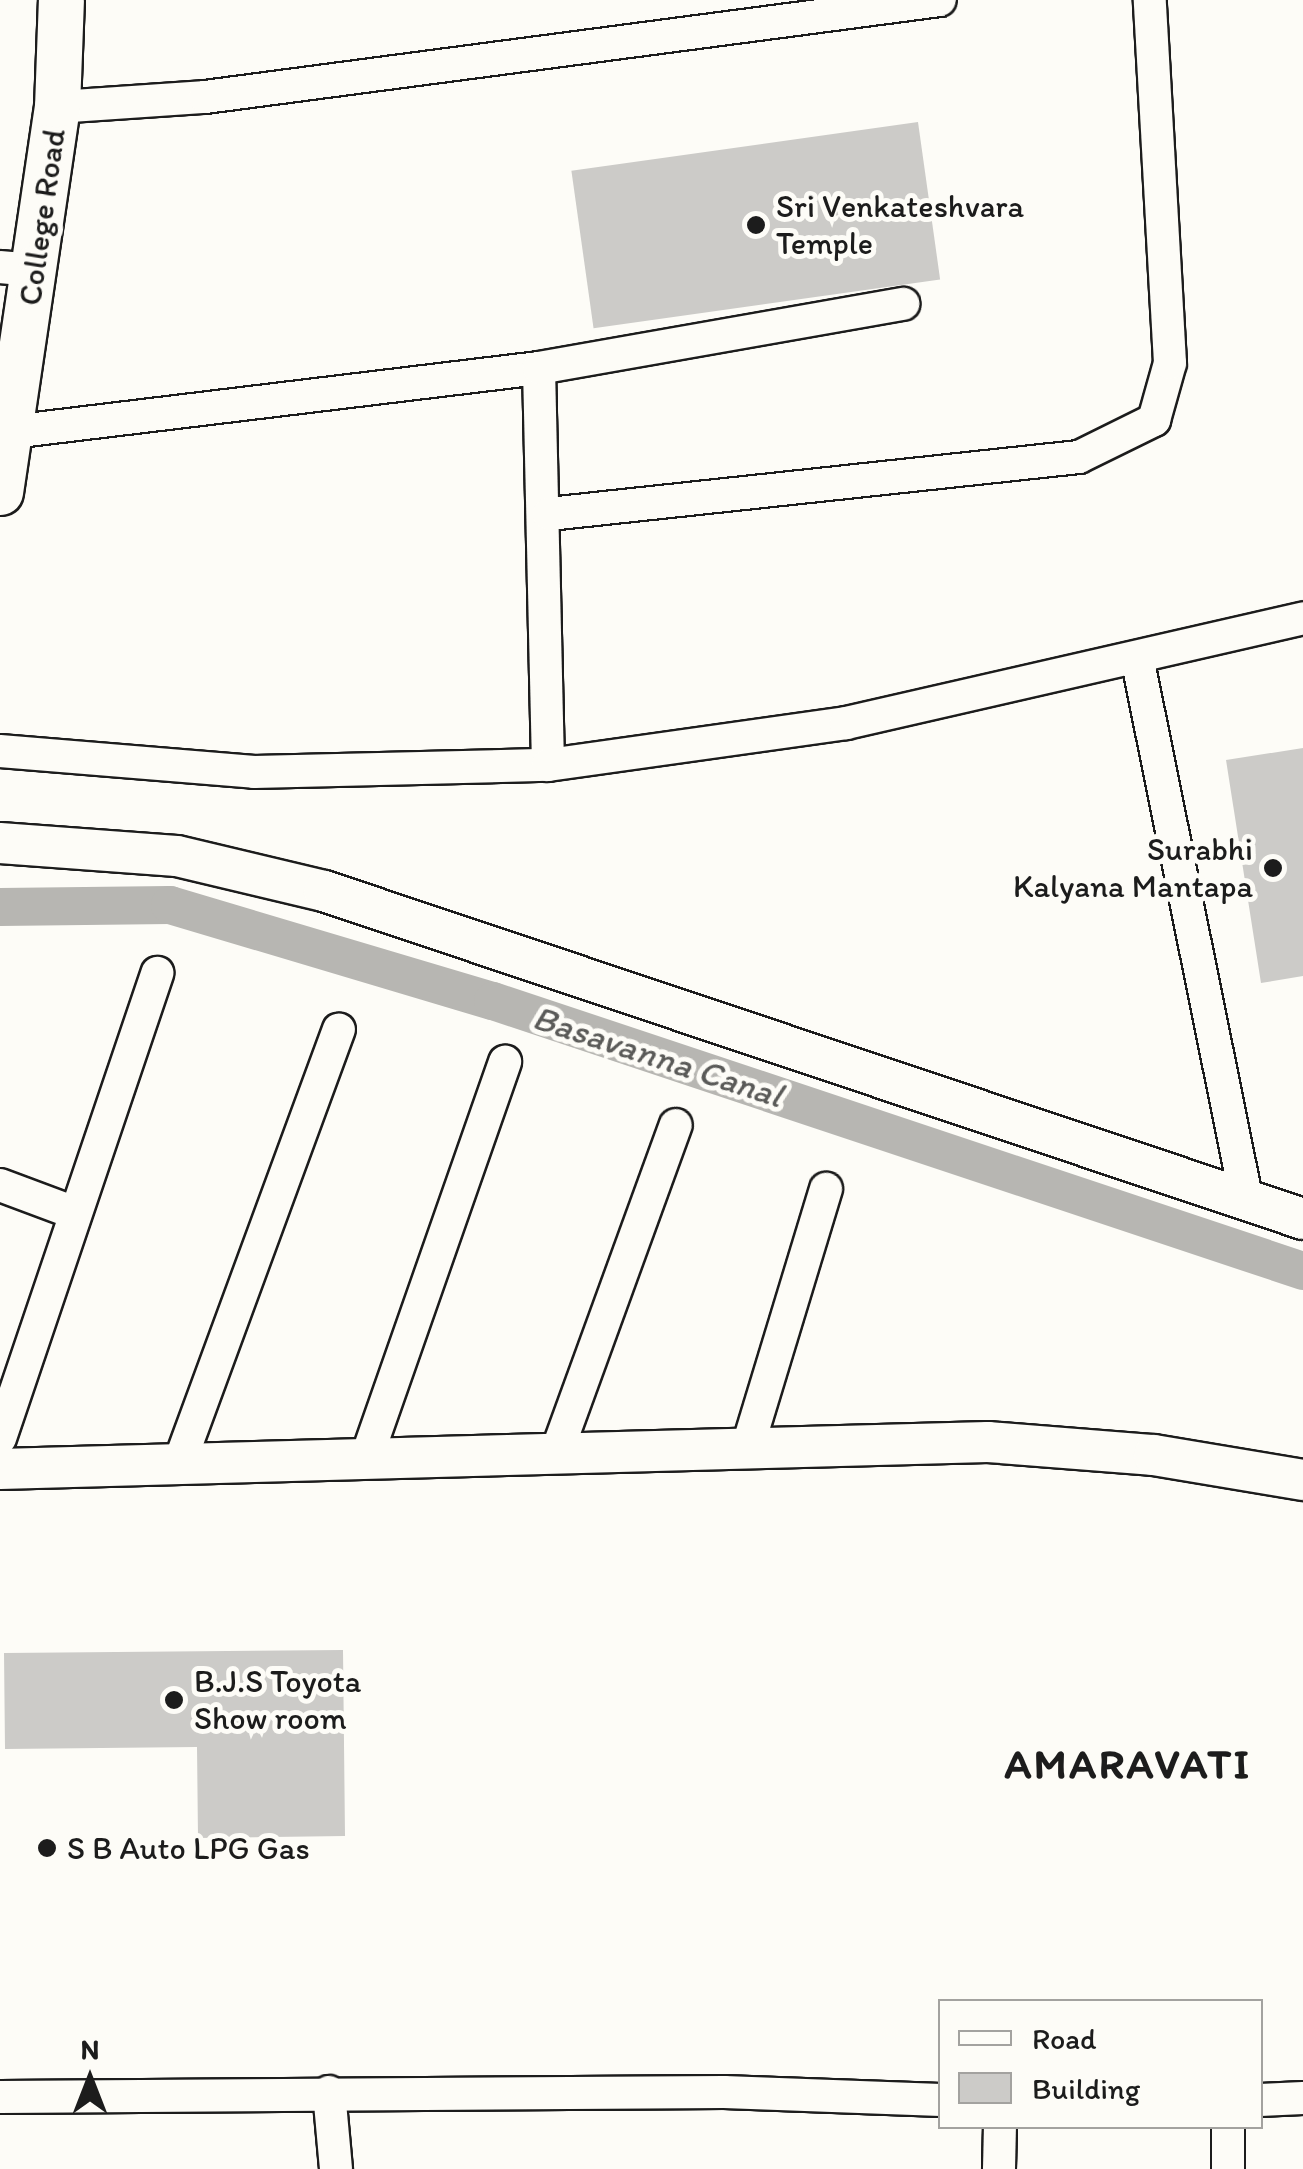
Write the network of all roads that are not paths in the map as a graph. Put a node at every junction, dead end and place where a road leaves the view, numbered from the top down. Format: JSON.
{"nodes":[{"id":1,"x":61,"y":0,"type":"edge"},
{"id":2,"x":940,"y":0,"type":"edge"},
{"id":3,"x":1150,"y":0,"type":"edge"},
{"id":4,"x":57,"y":107,"type":"junction"},
{"id":5,"x":18,"y":268,"type":"edge"},
{"id":6,"x":902,"y":304,"type":"dead end"},
{"id":7,"x":540,"y":368,"type":"junction"},
{"id":8,"x":11,"y":432,"type":"junction"},
{"id":9,"x":0,"y":492,"type":"edge"},
{"id":10,"x":548,"y":514,"type":"junction"},
{"id":11,"x":1303,"y":618,"type":"edge"},
{"id":12,"x":1138,"y":662,"type":"junction"},
{"id":13,"x":0,"y":751,"type":"edge"},
{"id":14,"x":548,"y":765,"type":"junction"},
{"id":15,"x":0,"y":843,"type":"edge"},
{"id":16,"x":156,"y":974,"type":"dead end"},
{"id":17,"x":339,"y":1030,"type":"dead end"},
{"id":18,"x":505,"y":1062,"type":"dead end"},
{"id":19,"x":676,"y":1125,"type":"dead end"},
{"id":20,"x":0,"y":1185,"type":"edge"},
{"id":21,"x":826,"y":1189,"type":"dead end"},
{"id":22,"x":1246,"y":1198,"type":"junction"},
{"id":23,"x":70,"y":1211,"type":"junction"},
{"id":24,"x":1303,"y":1218,"type":"edge"},
{"id":25,"x":0,"y":1438,"type":"edge"},
{"id":26,"x":747,"y":1449,"type":"junction"},
{"id":27,"x":556,"y":1454,"type":"junction"},
{"id":28,"x":366,"y":1459,"type":"junction"},
{"id":29,"x":178,"y":1464,"type":"junction"},
{"id":30,"x":0,"y":1469,"type":"edge"},
{"id":31,"x":1303,"y":1480,"type":"edge"},
{"id":32,"x":329,"y":2092,"type":"junction"},
{"id":33,"x":0,"y":2097,"type":"edge"},
{"id":34,"x":1303,"y":2098,"type":"edge"},
{"id":35,"x":938,"y":2100,"type":"edge"},
{"id":36,"x":1263,"y":2100,"type":"edge"},
{"id":37,"x":1000,"y":2129,"type":"edge"},
{"id":38,"x":1228,"y":2129,"type":"edge"},
{"id":39,"x":336,"y":2169,"type":"edge"},
{"id":40,"x":1000,"y":2169,"type":"edge"},
{"id":41,"x":1228,"y":2169,"type":"edge"}],
"edges":[{"from":1,"to":4,"type":"main road","name":"College Road"},
{"from":2,"to":4,"type":"street"},
{"from":3,"to":10,"type":"street"},
{"from":4,"to":5,"type":"main road","name":"College Road"},
{"from":5,"to":8,"type":"main road","name":"College Road"},
{"from":6,"to":7,"type":"street"},
{"from":7,"to":8,"type":"street"},
{"from":7,"to":10,"type":"street"},
{"from":8,"to":9,"type":"main road","name":"College Road"},
{"from":10,"to":14,"type":"street"},
{"from":11,"to":12,"type":"street"},
{"from":12,"to":14,"type":"street"},
{"from":12,"to":22,"type":"street"},
{"from":13,"to":14,"type":"street"},
{"from":15,"to":22,"type":"street"},
{"from":16,"to":23,"type":"street"},
{"from":17,"to":29,"type":"street"},
{"from":18,"to":28,"type":"street"},
{"from":19,"to":27,"type":"street"},
{"from":20,"to":23,"type":"street"},
{"from":21,"to":26,"type":"street"},
{"from":22,"to":24,"type":"street"},
{"from":23,"to":25,"type":"street"},
{"from":26,"to":27,"type":"street"},
{"from":26,"to":31,"type":"street"},
{"from":27,"to":28,"type":"street"},
{"from":28,"to":29,"type":"street"},
{"from":29,"to":30,"type":"street"},
{"from":32,"to":33,"type":"street"},
{"from":32,"to":35,"type":"street"},
{"from":32,"to":39,"type":"street"},
{"from":34,"to":36,"type":"street"},
{"from":37,"to":40,"type":"street"},
{"from":38,"to":41,"type":"street"}]}
